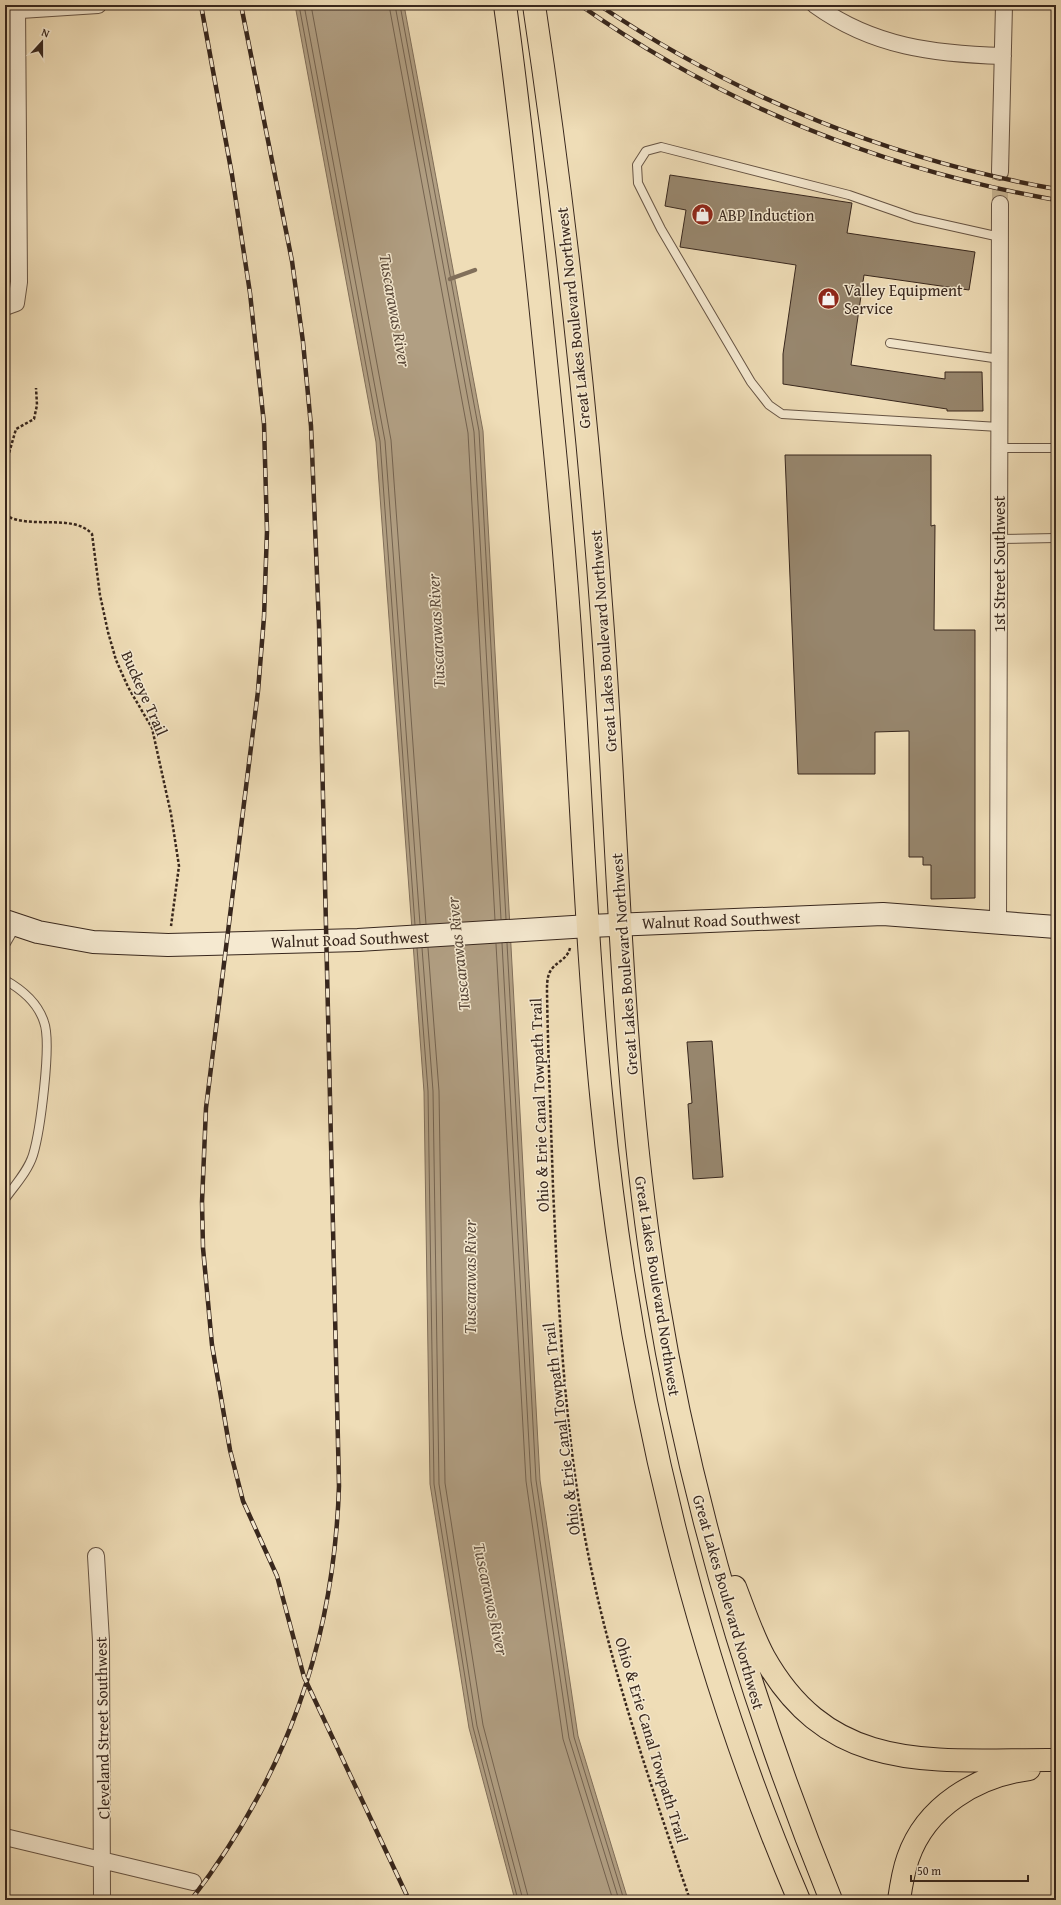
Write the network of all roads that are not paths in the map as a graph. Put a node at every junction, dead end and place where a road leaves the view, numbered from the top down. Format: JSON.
{"nodes":[{"id":1,"x":98,"y":5,"type":"edge"},
{"id":2,"x":505,"y":5,"type":"edge"},
{"id":3,"x":534,"y":5,"type":"edge"},
{"id":4,"x":815,"y":5,"type":"edge"},
{"id":5,"x":1004,"y":5,"type":"edge"},
{"id":6,"x":13,"y":9,"type":"edge"},
{"id":7,"x":1003,"y":56,"type":"junction"},
{"id":8,"x":12,"y":156,"type":"edge"},
{"id":9,"x":1000,"y":172,"type":"tunnel mouth"},
{"id":10,"x":1000,"y":204,"type":"tunnel mouth"},
{"id":11,"x":1000,"y":237,"type":"junction"},
{"id":12,"x":10,"y":305,"type":"edge"},
{"id":13,"x":890,"y":343,"type":"dead end"},
{"id":14,"x":1000,"y":359,"type":"junction"},
{"id":15,"x":1000,"y":426,"type":"junction"},
{"id":16,"x":999,"y":448,"type":"junction"},
{"id":17,"x":1056,"y":448,"type":"edge"},
{"id":18,"x":1056,"y":538,"type":"edge"},
{"id":19,"x":999,"y":539,"type":"junction"},
{"id":20,"x":11,"y":924,"type":"edge"},
{"id":21,"x":998,"y":924,"type":"junction"},
{"id":22,"x":622,"y":925,"type":"junction"},
{"id":23,"x":589,"y":926,"type":"junction"},
{"id":24,"x":1056,"y":927,"type":"edge"},
{"id":25,"x":5,"y":945,"type":"edge"},
{"id":26,"x":5,"y":980,"type":"edge"},
{"id":27,"x":5,"y":1199,"type":"edge"},
{"id":28,"x":693,"y":1475,"type":"junction"},
{"id":29,"x":96,"y":1556,"type":"dead end"},
{"id":30,"x":1056,"y":1760,"type":"edge"},
{"id":31,"x":1056,"y":1767,"type":"edge"},
{"id":32,"x":5,"y":1836,"type":"edge"},
{"id":33,"x":103,"y":1861,"type":"junction"},
{"id":34,"x":192,"y":1882,"type":"dead end"},
{"id":35,"x":797,"y":1897,"type":"edge"},
{"id":36,"x":102,"y":1900,"type":"edge"},
{"id":37,"x":831,"y":1900,"type":"edge"},
{"id":38,"x":899,"y":1900,"type":"edge"}],
"edges":[{"from":1,"to":6,"type":"street"},
{"from":2,"to":23,"type":"highway","name":"Great Lakes Boulevard Northwest"},
{"from":3,"to":22,"type":"highway","name":"Great Lakes Boulevard Northwest"},
{"from":4,"to":7,"type":"street"},
{"from":5,"to":7,"type":"street"},
{"from":6,"to":8,"type":"street"},
{"from":7,"to":9,"type":"street"},
{"from":8,"to":12,"type":"street"},
{"from":10,"to":11,"type":"street","name":"1st Street Southwest"},
{"from":11,"to":14,"type":"street","name":"1st Street Southwest"},
{"from":11,"to":15,"type":"lane"},
{"from":13,"to":14,"type":"lane"},
{"from":14,"to":15,"type":"street","name":"1st Street Southwest"},
{"from":15,"to":16,"type":"street","name":"1st Street Southwest"},
{"from":16,"to":17,"type":"lane"},
{"from":16,"to":19,"type":"street","name":"1st Street Southwest"},
{"from":18,"to":19,"type":"lane"},
{"from":19,"to":21,"type":"street","name":"1st Street Southwest"},
{"from":20,"to":23,"type":"street","name":"Walnut Road Southwest"},
{"from":20,"to":25,"type":"lane"},
{"from":21,"to":22,"type":"street","name":"Walnut Road Southwest"},
{"from":21,"to":24,"type":"street","name":"Walnut Road Southwest"},
{"from":22,"to":23,"type":"street","name":"Walnut Road Southwest"},
{"from":22,"to":28,"type":"highway","name":"Great Lakes Boulevard Northwest"},
{"from":23,"to":35,"type":"highway","name":"Great Lakes Boulevard Northwest"},
{"from":26,"to":27,"type":"lane"},
{"from":28,"to":30,"type":"highway"},
{"from":28,"to":37,"type":"highway","name":"Great Lakes Boulevard Northwest"},
{"from":29,"to":33,"type":"street","name":"Cleveland Street Southwest"},
{"from":31,"to":38,"type":"highway"},
{"from":32,"to":33,"type":"street"},
{"from":33,"to":34,"type":"street"},
{"from":33,"to":36,"type":"street","name":"Cleveland Street Southwest"}]}
